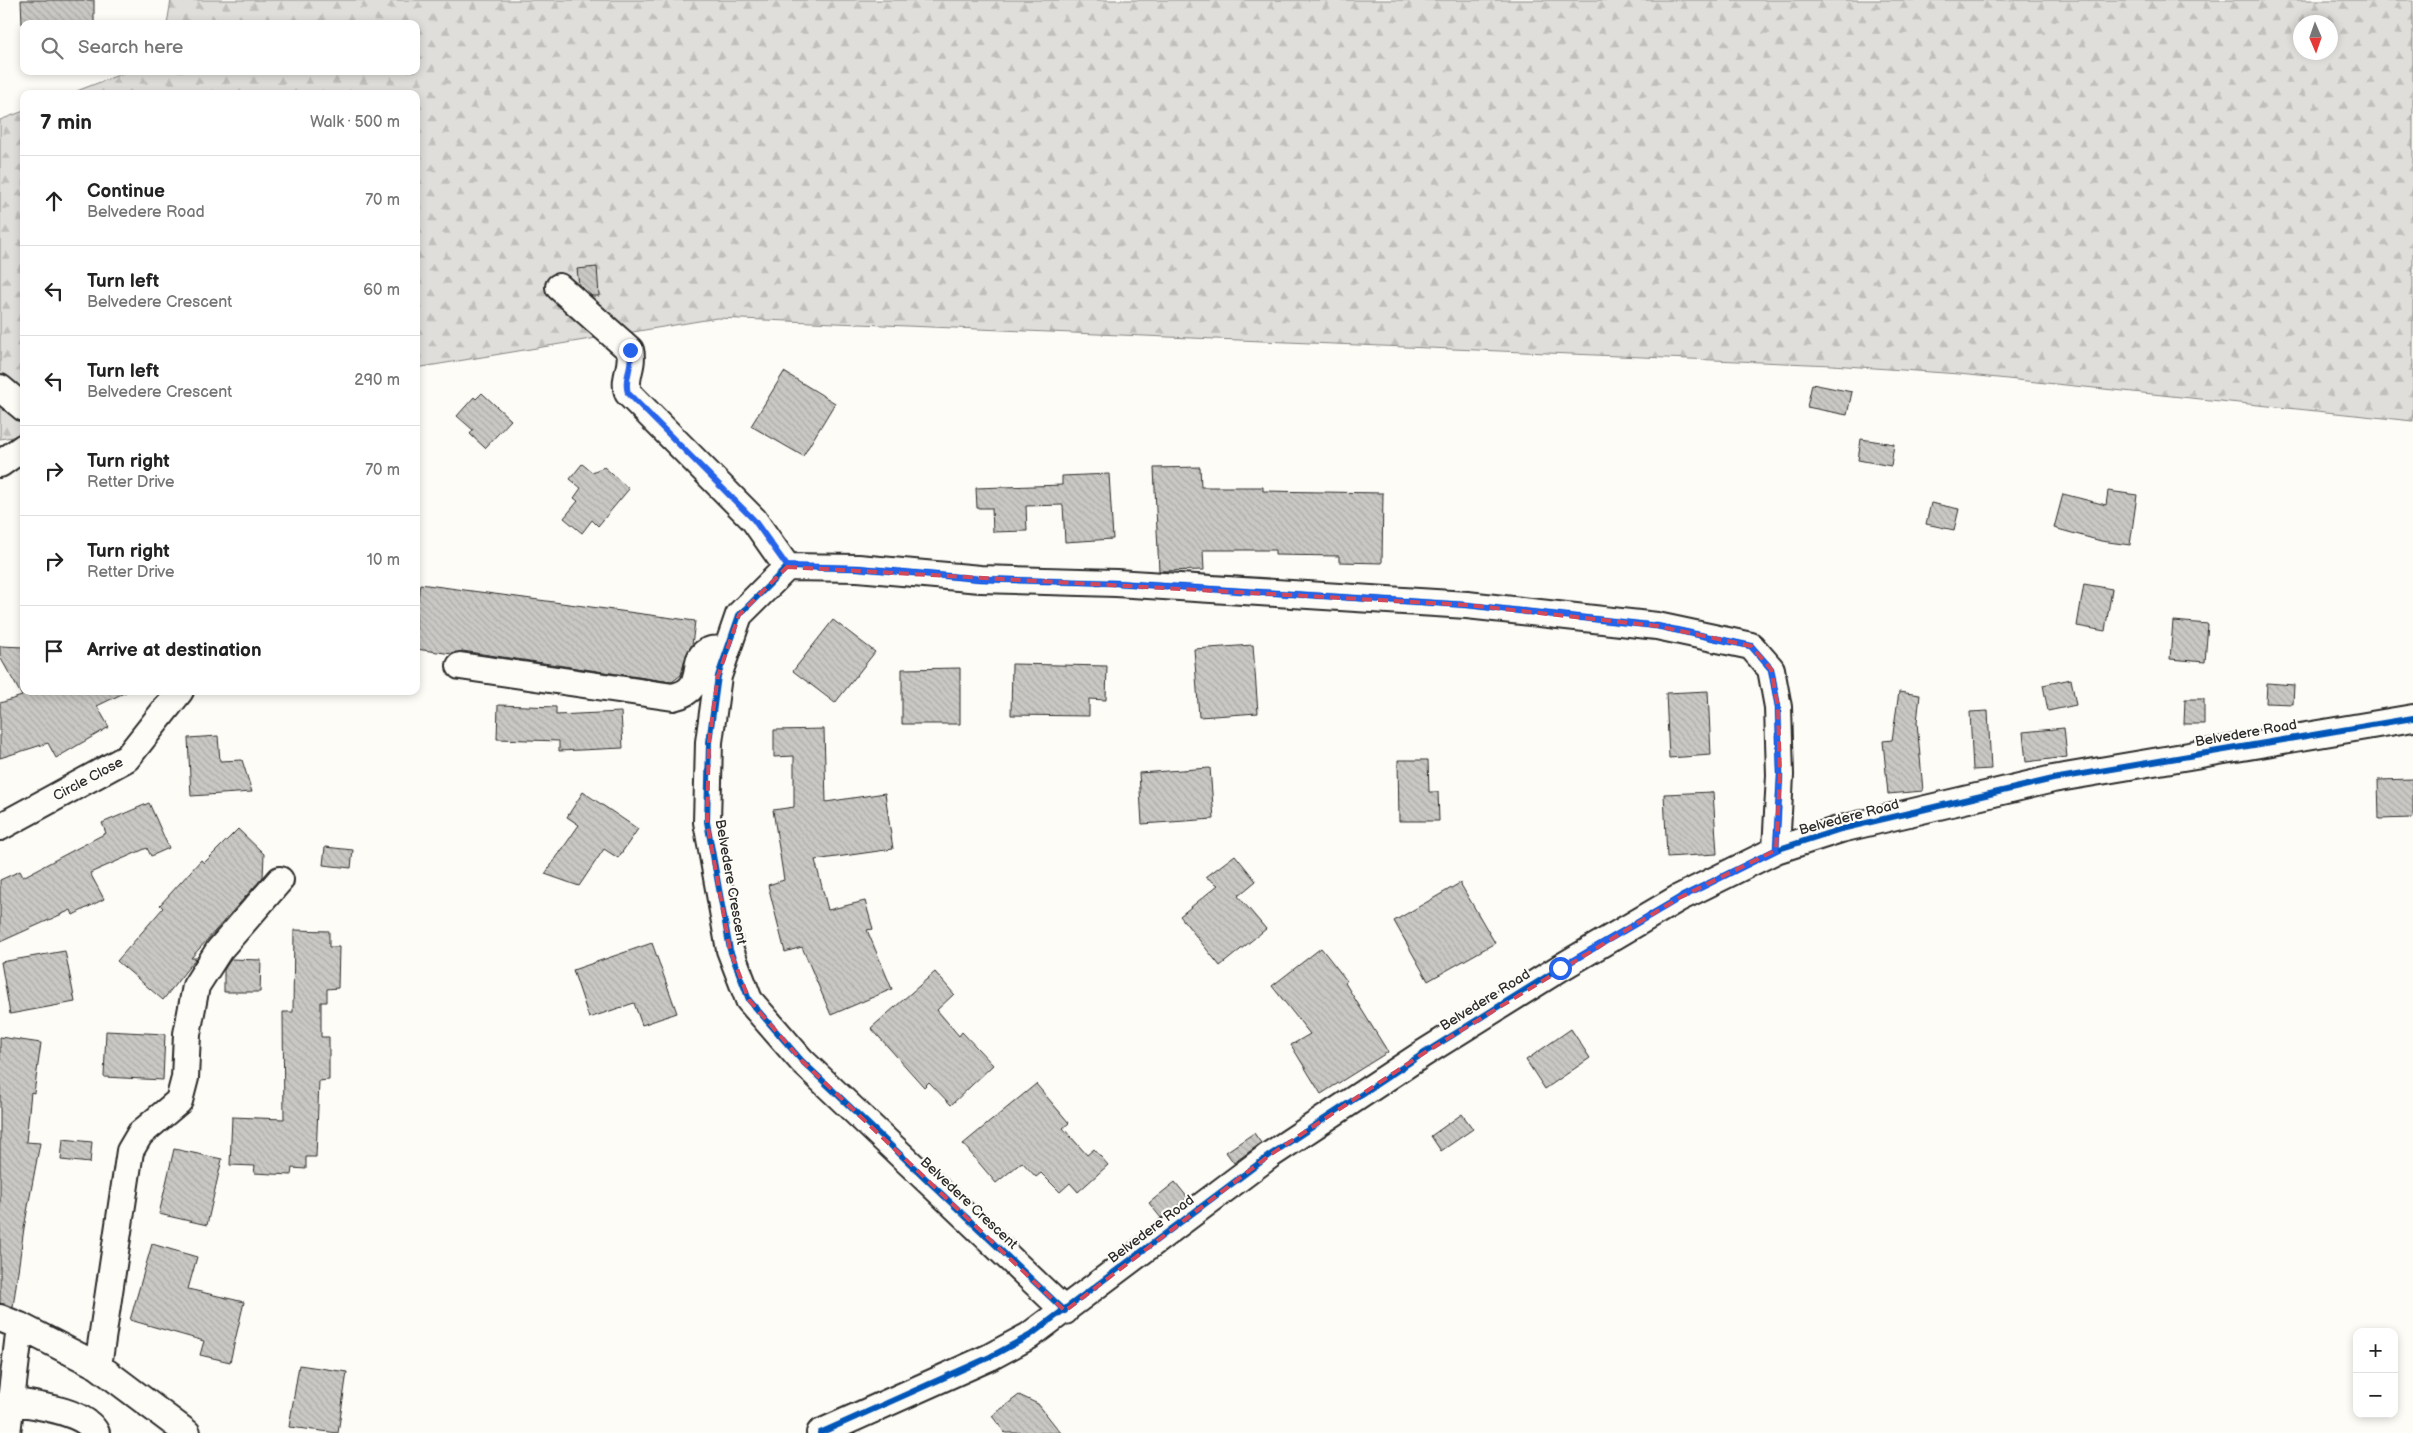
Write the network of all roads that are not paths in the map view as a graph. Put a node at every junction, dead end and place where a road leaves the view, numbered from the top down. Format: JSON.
{"nodes":[{"id":1,"x":559,"y":287,"type":"dead end"},
{"id":2,"x":0,"y":388,"type":"edge"},
{"id":3,"x":20,"y":405,"type":"edge"},
{"id":4,"x":20,"y":450,"type":"edge"},
{"id":5,"x":0,"y":464,"type":"edge"},
{"id":6,"x":787,"y":566,"type":"junction"},
{"id":7,"x":727,"y":650,"type":"junction"},
{"id":8,"x":460,"y":666,"type":"dead end"},
{"id":9,"x":177,"y":695,"type":"edge"},
{"id":10,"x":2413,"y":718,"type":"edge"},
{"id":11,"x":0,"y":827,"type":"edge"},
{"id":12,"x":1776,"y":850,"type":"junction"},
{"id":13,"x":280,"y":880,"type":"dead end"},
{"id":14,"x":1065,"y":1310,"type":"junction"},
{"id":15,"x":10,"y":1322,"type":"edge"},
{"id":16,"x":98,"y":1366,"type":"junction"},
{"id":17,"x":10,"y":1401,"type":"junction"},
{"id":18,"x":7,"y":1433,"type":"edge"},
{"id":19,"x":96,"y":1433,"type":"edge"},
{"id":20,"x":187,"y":1433,"type":"edge"},
{"id":21,"x":820,"y":1433,"type":"edge"}],
"edges":[{"from":1,"to":6,"type":"street"},
{"from":2,"to":3,"type":"street"},
{"from":4,"to":5,"type":"street"},
{"from":6,"to":7,"type":"street","name":"Belvedere Crescent"},
{"from":6,"to":12,"type":"street"},
{"from":7,"to":8,"type":"street"},
{"from":7,"to":14,"type":"street","name":"Belvedere Crescent"},
{"from":9,"to":11,"type":"street","name":"Circle Close"},
{"from":10,"to":12,"type":"street","name":"Belvedere Road"},
{"from":12,"to":14,"type":"street","name":"Belvedere Road"},
{"from":13,"to":16,"type":"street"},
{"from":14,"to":21,"type":"street","name":"Belvedere Road"},
{"from":15,"to":16,"type":"street"},
{"from":15,"to":17,"type":"street"},
{"from":16,"to":20,"type":"street"},
{"from":17,"to":18,"type":"street"},
{"from":17,"to":19,"type":"street"}]}
